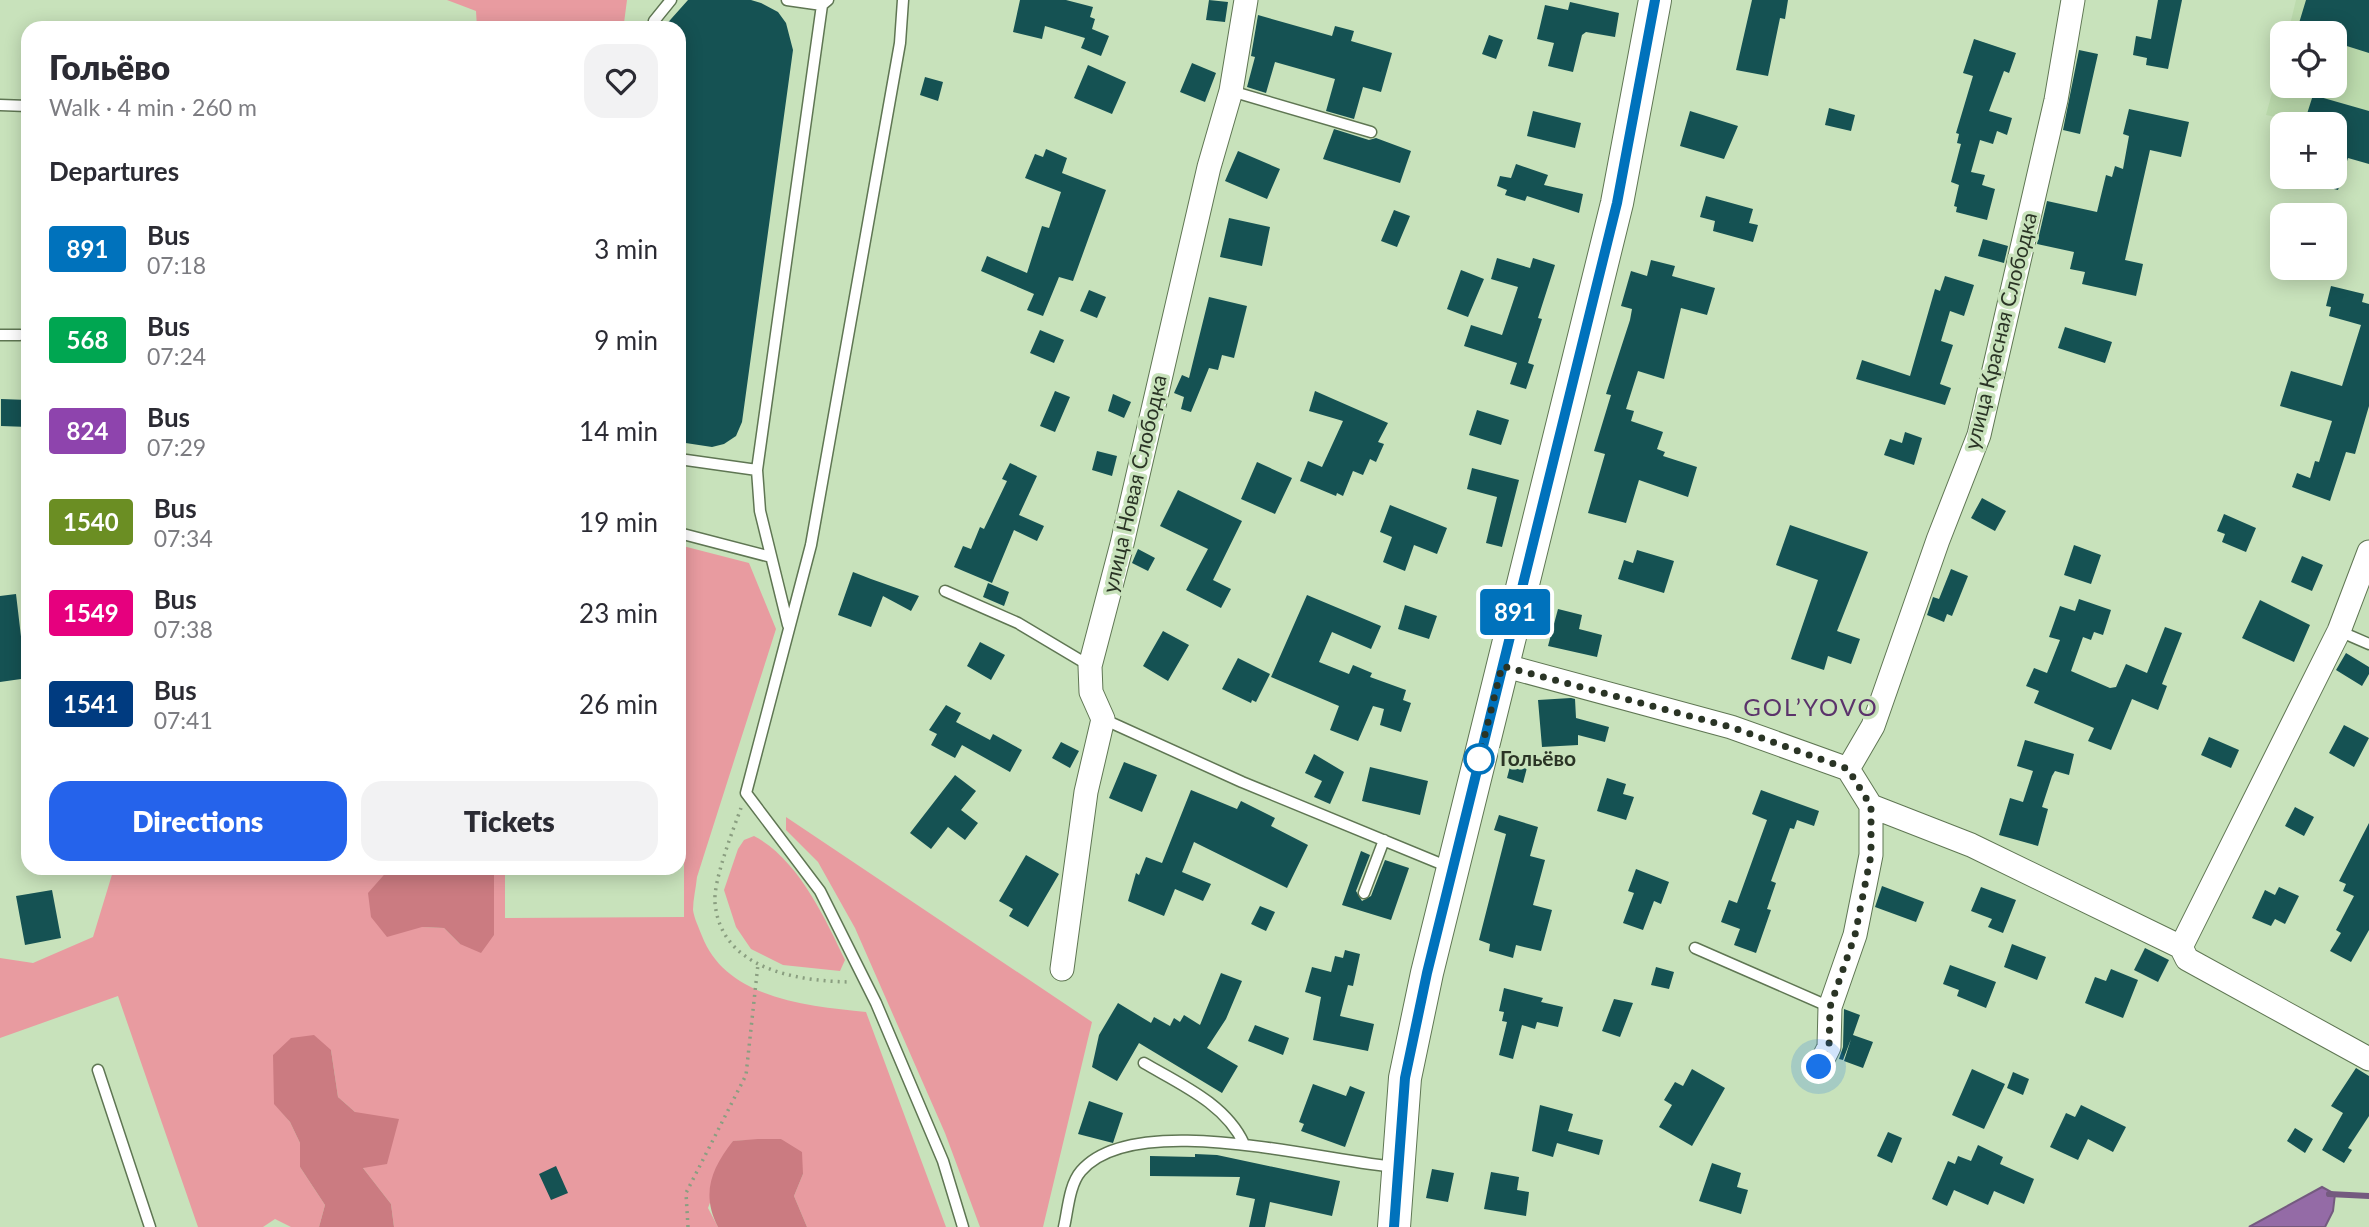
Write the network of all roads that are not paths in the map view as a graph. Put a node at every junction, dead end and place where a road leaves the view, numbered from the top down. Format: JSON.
{"nodes":[{"id":1,"x":671,"y":0,"type":"edge"},
{"id":2,"x":788,"y":0,"type":"edge"},
{"id":3,"x":903,"y":0,"type":"edge"},
{"id":4,"x":1246,"y":0,"type":"edge"},
{"id":5,"x":1655,"y":0,"type":"edge"},
{"id":6,"x":2073,"y":0,"type":"edge"},
{"id":7,"x":825,"y":2,"type":"edge"},
{"id":8,"x":654,"y":21,"type":"edge"},
{"id":9,"x":1231,"y":91,"type":"junction"},
{"id":10,"x":0,"y":105,"type":"edge"},
{"id":11,"x":21,"y":106,"type":"edge"},
{"id":12,"x":1371,"y":132,"type":"dead end"},
{"id":13,"x":0,"y":335,"type":"edge"},
{"id":14,"x":20,"y":335,"type":"dead end"},
{"id":15,"x":686,"y":460,"type":"edge"},
{"id":16,"x":757,"y":470,"type":"junction"},
{"id":17,"x":686,"y":535,"type":"edge"},
{"id":18,"x":2369,"y":552,"type":"edge"},
{"id":19,"x":771,"y":557,"type":"junction"},
{"id":20,"x":945,"y":591,"type":"dead end"},
{"id":21,"x":789,"y":628,"type":"junction"},
{"id":22,"x":2339,"y":631,"type":"junction"},
{"id":23,"x":2369,"y":644,"type":"edge"},
{"id":24,"x":1090,"y":666,"type":"junction"},
{"id":25,"x":1502,"y":666,"type":"junction"},
{"id":26,"x":1103,"y":719,"type":"junction"},
{"id":27,"x":1848,"y":769,"type":"junction"},
{"id":28,"x":1871,"y":806,"type":"junction"},
{"id":29,"x":1384,"y":840,"type":"junction"},
{"id":30,"x":1452,"y":868,"type":"junction"},
{"id":31,"x":1364,"y":893,"type":"dead end"},
{"id":32,"x":2180,"y":947,"type":"junction"},
{"id":33,"x":1695,"y":948,"type":"dead end"},
{"id":34,"x":1062,"y":969,"type":"dead end"},
{"id":35,"x":1830,"y":1007,"type":"junction"},
{"id":36,"x":2369,"y":1059,"type":"edge"},
{"id":37,"x":1144,"y":1063,"type":"dead end"},
{"id":38,"x":1819,"y":1067,"type":"dead end"},
{"id":39,"x":98,"y":1070,"type":"dead end"},
{"id":40,"x":1244,"y":1144,"type":"junction"},
{"id":41,"x":1397,"y":1167,"type":"junction"},
{"id":42,"x":150,"y":1227,"type":"edge"},
{"id":43,"x":963,"y":1227,"type":"edge"},
{"id":44,"x":1064,"y":1227,"type":"edge"},
{"id":45,"x":1394,"y":1227,"type":"edge"}],
"edges":[{"from":1,"to":8,"type":"lane"},
{"from":2,"to":7,"type":"lane"},
{"from":3,"to":21,"type":"lane"},
{"from":4,"to":9,"type":"street","name":"улица Новая Слободка"},
{"from":5,"to":25,"type":"main road"},
{"from":6,"to":27,"type":"street","name":"улица Красная Слободка"},
{"from":7,"to":16,"type":"lane"},
{"from":9,"to":12,"type":"lane"},
{"from":9,"to":24,"type":"street","name":"улица Новая Слободка"},
{"from":10,"to":11,"type":"lane"},
{"from":13,"to":14,"type":"lane"},
{"from":15,"to":16,"type":"lane"},
{"from":16,"to":19,"type":"lane"},
{"from":17,"to":19,"type":"lane"},
{"from":18,"to":22,"type":"street"},
{"from":19,"to":21,"type":"lane"},
{"from":20,"to":24,"type":"lane"},
{"from":21,"to":43,"type":"lane"},
{"from":22,"to":23,"type":"lane"},
{"from":22,"to":32,"type":"street"},
{"from":24,"to":26,"type":"street","name":"улица Новая Слободка"},
{"from":25,"to":27,"type":"street"},
{"from":25,"to":30,"type":"main road"},
{"from":26,"to":29,"type":"lane"},
{"from":26,"to":34,"type":"street"},
{"from":27,"to":28,"type":"street"},
{"from":28,"to":32,"type":"street"},
{"from":28,"to":35,"type":"street"},
{"from":29,"to":30,"type":"lane"},
{"from":29,"to":31,"type":"lane"},
{"from":30,"to":41,"type":"main road"},
{"from":32,"to":36,"type":"street"},
{"from":33,"to":35,"type":"lane"},
{"from":35,"to":38,"type":"street"},
{"from":37,"to":40,"type":"lane"},
{"from":39,"to":42,"type":"lane"},
{"from":40,"to":41,"type":"lane"},
{"from":40,"to":44,"type":"lane"},
{"from":41,"to":45,"type":"main road"}]}
